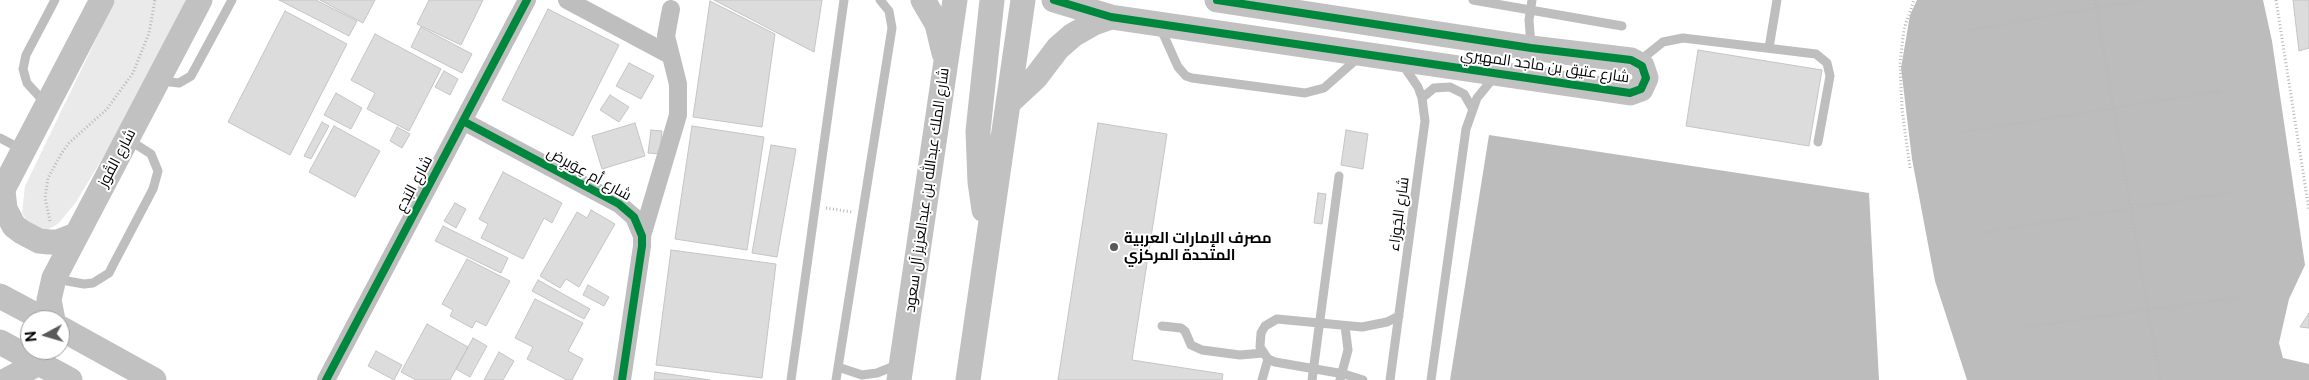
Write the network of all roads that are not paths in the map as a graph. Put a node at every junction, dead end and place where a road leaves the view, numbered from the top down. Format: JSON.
{"nodes":[{"id":1,"x":55,"y":0,"type":"edge"},
{"id":2,"x":102,"y":0,"type":"edge"},
{"id":3,"x":200,"y":0,"type":"edge"},
{"id":4,"x":232,"y":0,"type":"edge"},
{"id":5,"x":527,"y":0,"type":"edge"},
{"id":6,"x":567,"y":0,"type":"edge"},
{"id":7,"x":844,"y":0,"type":"edge"},
{"id":8,"x":880,"y":0,"type":"edge"},
{"id":9,"x":923,"y":0,"type":"edge"},
{"id":10,"x":955,"y":0,"type":"edge"},
{"id":11,"x":992,"y":0,"type":"edge"},
{"id":12,"x":1024,"y":0,"type":"edge"},
{"id":13,"x":1054,"y":0,"type":"edge"},
{"id":14,"x":1217,"y":0,"type":"edge"},
{"id":15,"x":1473,"y":0,"type":"edge"},
{"id":16,"x":1532,"y":0,"type":"edge"},
{"id":17,"x":1777,"y":0,"type":"edge"},
{"id":18,"x":672,"y":9,"type":"dead end"},
{"id":19,"x":1530,"y":11,"type":"junction"},
{"id":20,"x":1111,"y":17,"type":"junction"},
{"id":21,"x":1159,"y":24,"type":"junction"},
{"id":22,"x":1622,"y":26,"type":"dead end"},
{"id":23,"x":1531,"y":48,"type":"junction"},
{"id":24,"x":1768,"y":48,"type":"junction"},
{"id":25,"x":670,"y":54,"type":"junction"},
{"id":26,"x":1362,"y":54,"type":"junction"},
{"id":27,"x":1398,"y":59,"type":"junction"},
{"id":28,"x":1638,"y":62,"type":"junction"},
{"id":29,"x":945,"y":67,"type":"junction"},
{"id":30,"x":1497,"y":74,"type":"junction"},
{"id":31,"x":158,"y":79,"type":"junction"},
{"id":32,"x":1422,"y":98,"type":"junction"},
{"id":33,"x":1008,"y":103,"type":"junction"},
{"id":34,"x":47,"y":106,"type":"junction"},
{"id":35,"x":1472,"y":108,"type":"junction"},
{"id":36,"x":463,"y":121,"type":"junction"},
{"id":37,"x":0,"y":138,"type":"edge"},
{"id":38,"x":128,"y":139,"type":"junction"},
{"id":39,"x":1818,"y":142,"type":"dead end"},
{"id":40,"x":24,"y":150,"type":"junction"},
{"id":41,"x":1339,"y":176,"type":"dead end"},
{"id":42,"x":1,"y":192,"type":"edge"},
{"id":43,"x":989,"y":232,"type":"junction"},
{"id":44,"x":642,"y":236,"type":"junction"},
{"id":45,"x":67,"y":239,"type":"junction"},
{"id":46,"x":54,"y":278,"type":"junction"},
{"id":47,"x":0,"y":296,"type":"edge"},
{"id":48,"x":26,"y":310,"type":"edge"},
{"id":49,"x":50,"y":310,"type":"edge"},
{"id":50,"x":1399,"y":316,"type":"junction"},
{"id":51,"x":1321,"y":323,"type":"junction"},
{"id":52,"x":1162,"y":326,"type":"dead end"},
{"id":53,"x":1345,"y":326,"type":"junction"},
{"id":54,"x":70,"y":334,"type":"edge"},
{"id":55,"x":0,"y":342,"type":"edge"},
{"id":56,"x":1266,"y":356,"type":"junction"},
{"id":57,"x":39,"y":363,"type":"junction"},
{"id":58,"x":838,"y":367,"type":"junction"},
{"id":59,"x":1314,"y":368,"type":"junction"},
{"id":60,"x":900,"y":371,"type":"edge"},
{"id":61,"x":1341,"y":377,"type":"edge"},
{"id":62,"x":7,"y":380,"type":"edge"},
{"id":63,"x":70,"y":380,"type":"edge"},
{"id":64,"x":154,"y":380,"type":"edge"},
{"id":65,"x":326,"y":380,"type":"edge"},
{"id":66,"x":622,"y":380,"type":"edge"},
{"id":67,"x":791,"y":380,"type":"edge"},
{"id":68,"x":836,"y":380,"type":"edge"},
{"id":69,"x":968,"y":380,"type":"edge"},
{"id":70,"x":1262,"y":380,"type":"edge"},
{"id":71,"x":1312,"y":380,"type":"edge"},
{"id":72,"x":1362,"y":380,"type":"edge"},
{"id":73,"x":1390,"y":380,"type":"edge"},
{"id":74,"x":1431,"y":380,"type":"edge"}],
"edges":[{"from":1,"to":34,"type":"lane"},
{"from":2,"to":34,"type":"street"},
{"from":3,"to":31,"type":"street","name":"شارع القُوز"},
{"from":4,"to":31,"type":"lane"},
{"from":5,"to":36,"type":"street","name":"شارع البَدع"},
{"from":6,"to":25,"type":"street"},
{"from":7,"to":67,"type":"lane"},
{"from":8,"to":58,"type":"lane"},
{"from":9,"to":29,"type":"street"},
{"from":10,"to":29,"type":"street","name":"شارع الملك عبدالله بن عبدالعزيز آل سعود"},
{"from":11,"to":43,"type":"street"},
{"from":12,"to":33,"type":"street"},
{"from":13,"to":20,"type":"street","name":"شارع عتيق بن ماجد المهيري"},
{"from":14,"to":23,"type":"street","name":"شارع عتيق بن ماجد المهيري"},
{"from":15,"to":19,"type":"lane"},
{"from":16,"to":19,"type":"lane"},
{"from":17,"to":24,"type":"lane"},
{"from":18,"to":25,"type":"street"},
{"from":19,"to":22,"type":"lane"},
{"from":19,"to":23,"type":"lane"},
{"from":20,"to":21,"type":"street","name":"شارع عتيق بن ماجد المهيري"},
{"from":20,"to":33,"type":"street"},
{"from":21,"to":26,"type":"street","name":"شارع عتيق بن ماجد المهيري"},
{"from":21,"to":26,"type":"lane"},
{"from":23,"to":28,"type":"street","name":"شارع عتيق بن ماجد المهيري"},
{"from":24,"to":28,"type":"lane"},
{"from":24,"to":39,"type":"lane"},
{"from":25,"to":44,"type":"street"},
{"from":26,"to":27,"type":"street","name":"شارع عتيق بن ماجد المهيري"},
{"from":27,"to":30,"type":"street","name":"شارع عتيق بن ماجد المهيري"},
{"from":27,"to":32,"type":"lane","name":"شارع الجَوزاء"},
{"from":28,"to":30,"type":"street","name":"شارع عتيق بن ماجد المهيري"},
{"from":29,"to":60,"type":"street","name":"شارع الملك عبدالله بن عبدالعزيز آل سعود"},
{"from":30,"to":35,"type":"lane"},
{"from":31,"to":38,"type":"street","name":"شارع القُوز"},
{"from":32,"to":35,"type":"lane"},
{"from":32,"to":50,"type":"lane","name":"شارع الجَوزاء"},
{"from":33,"to":43,"type":"street"},
{"from":34,"to":40,"type":"street"},
{"from":35,"to":74,"type":"lane"},
{"from":36,"to":44,"type":"street","name":"شارع أم عِوَيرِض"},
{"from":36,"to":65,"type":"street","name":"شارع البَدع"},
{"from":37,"to":40,"type":"lane"},
{"from":38,"to":45,"type":"street","name":"شارع القُوز"},
{"from":38,"to":46,"type":"lane"},
{"from":40,"to":42,"type":"street"},
{"from":41,"to":51,"type":"lane"},
{"from":42,"to":45,"type":"street"},
{"from":43,"to":69,"type":"street"},
{"from":44,"to":66,"type":"street"},
{"from":45,"to":46,"type":"street","name":"شارع القُوز"},
{"from":46,"to":49,"type":"street","name":"شارع القُوز"},
{"from":47,"to":48,"type":"street"},
{"from":50,"to":53,"type":"lane"},
{"from":50,"to":73,"type":"lane","name":"شارع الجَوزاء"},
{"from":51,"to":53,"type":"lane"},
{"from":51,"to":56,"type":"lane"},
{"from":51,"to":59,"type":"lane"},
{"from":52,"to":56,"type":"lane"},
{"from":53,"to":61,"type":"lane"},
{"from":54,"to":64,"type":"street"},
{"from":55,"to":57,"type":"street"},
{"from":56,"to":59,"type":"lane"},
{"from":56,"to":70,"type":"lane"},
{"from":57,"to":62,"type":"street"},
{"from":57,"to":63,"type":"street"},
{"from":58,"to":60,"type":"lane"},
{"from":58,"to":68,"type":"lane"},
{"from":59,"to":61,"type":"lane"},
{"from":59,"to":71,"type":"lane"},
{"from":61,"to":72,"type":"lane"}]}
